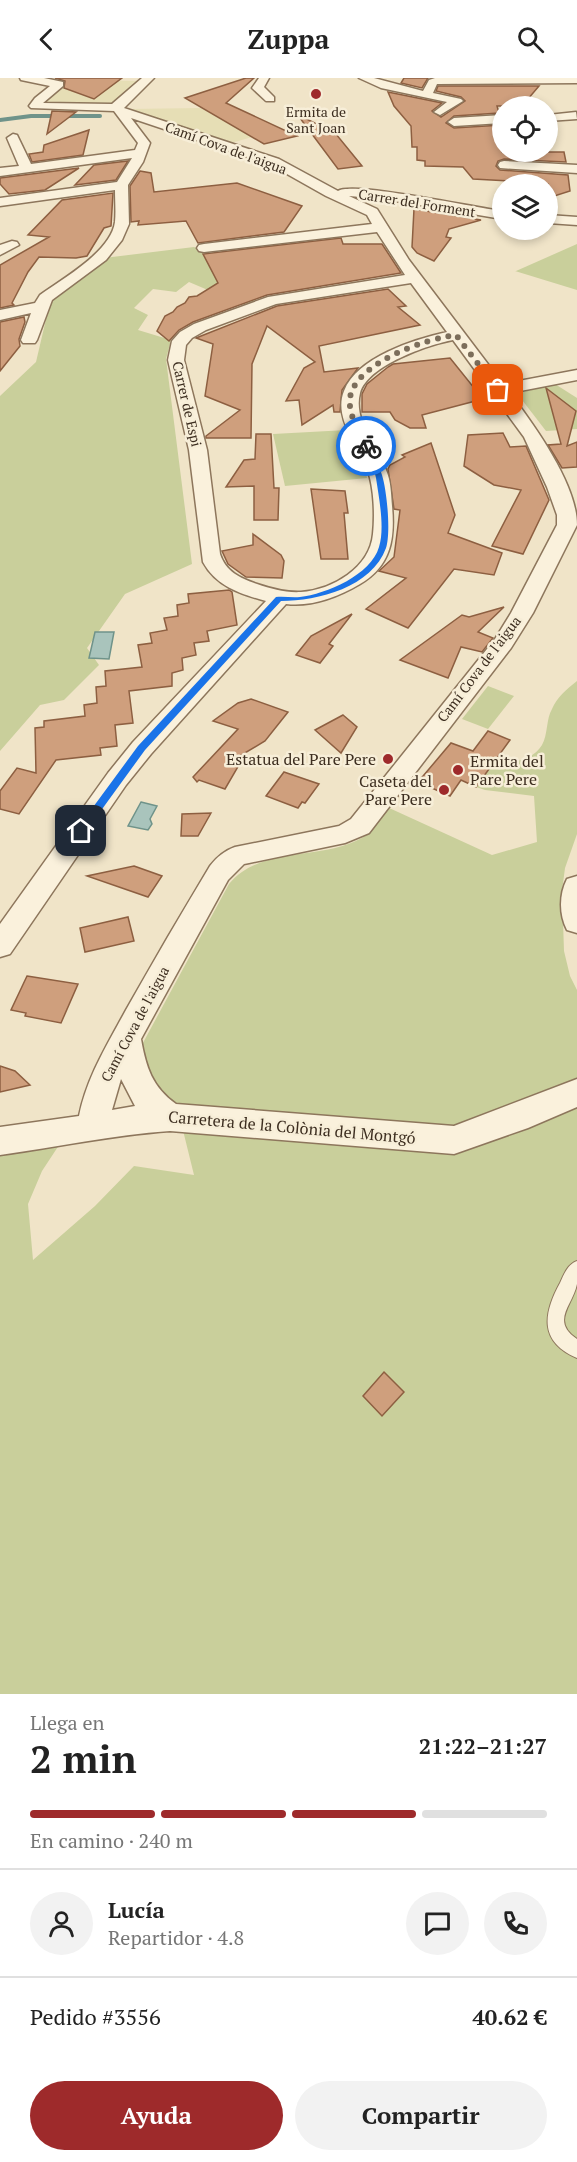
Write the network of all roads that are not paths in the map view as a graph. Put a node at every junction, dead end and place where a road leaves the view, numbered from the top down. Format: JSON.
{"nodes":[{"id":1,"x":25,"y":78,"type":"edge"},
{"id":2,"x":149,"y":78,"type":"edge"},
{"id":3,"x":264,"y":78,"type":"edge"},
{"id":4,"x":364,"y":78,"type":"edge"},
{"id":5,"x":517,"y":80,"type":"edge"},
{"id":6,"x":577,"y":80,"type":"edge"},
{"id":7,"x":426,"y":94,"type":"junction"},
{"id":8,"x":270,"y":99,"type":"dead end"},
{"id":9,"x":118,"y":109,"type":"junction"},
{"id":10,"x":440,"y":112,"type":"dead end"},
{"id":11,"x":577,"y":116,"type":"edge"},
{"id":12,"x":558,"y":117,"type":"edge"},
{"id":13,"x":492,"y":120,"type":"edge"},
{"id":14,"x":454,"y":122,"type":"dead end"},
{"id":15,"x":577,"y":125,"type":"edge"},
{"id":16,"x":13,"y":138,"type":"dead end"},
{"id":17,"x":140,"y":153,"type":"junction"},
{"id":18,"x":504,"y":165,"type":"dead end"},
{"id":19,"x":27,"y":168,"type":"junction"},
{"id":20,"x":577,"y":169,"type":"edge"},
{"id":21,"x":0,"y":172,"type":"edge"},
{"id":22,"x":121,"y":185,"type":"junction"},
{"id":23,"x":331,"y":193,"type":"junction"},
{"id":24,"x":0,"y":202,"type":"edge"},
{"id":25,"x":492,"y":214,"type":"edge"},
{"id":26,"x":558,"y":220,"type":"edge"},
{"id":27,"x":577,"y":221,"type":"edge"},
{"id":28,"x":381,"y":227,"type":"junction"},
{"id":29,"x":204,"y":249,"type":"dead end"},
{"id":30,"x":415,"y":278,"type":"junction"},
{"id":31,"x":40,"y":307,"type":"junction"},
{"id":32,"x":0,"y":315,"type":"edge"},
{"id":33,"x":456,"y":335,"type":"junction"},
{"id":34,"x":29,"y":340,"type":"dead end"},
{"id":35,"x":577,"y":375,"type":"edge"},
{"id":36,"x":498,"y":390,"type":"junction"},
{"id":37,"x":572,"y":515,"type":"edge"},
{"id":38,"x":279,"y":599,"type":"junction"},
{"id":39,"x":577,"y":886,"type":"edge"},
{"id":40,"x":577,"y":922,"type":"edge"},
{"id":41,"x":0,"y":946,"type":"edge"},
{"id":42,"x":126,"y":1039,"type":"junction"},
{"id":43,"x":577,"y":1093,"type":"edge"},
{"id":44,"x":170,"y":1117,"type":"junction"},
{"id":45,"x":92,"y":1128,"type":"junction"},
{"id":46,"x":0,"y":1141,"type":"edge"},
{"id":47,"x":577,"y":1269,"type":"edge"},
{"id":48,"x":577,"y":1349,"type":"edge"}],
"edges":[{"from":1,"to":9,"type":"street","name":"Camí Cova de l'aigua"},
{"from":2,"to":9,"type":"street"},
{"from":3,"to":8,"type":"street"},
{"from":4,"to":7,"type":"street"},
{"from":5,"to":6,"type":"street"},
{"from":5,"to":7,"type":"street"},
{"from":7,"to":10,"type":"street"},
{"from":9,"to":17,"type":"street"},
{"from":9,"to":23,"type":"street","name":"Camí Cova de l'aigua"},
{"from":11,"to":12,"type":"street"},
{"from":11,"to":15,"type":"street"},
{"from":13,"to":14,"type":"street"},
{"from":16,"to":19,"type":"street"},
{"from":17,"to":19,"type":"street"},
{"from":17,"to":22,"type":"street"},
{"from":18,"to":20,"type":"street"},
{"from":19,"to":21,"type":"street"},
{"from":22,"to":24,"type":"street"},
{"from":22,"to":31,"type":"street"},
{"from":23,"to":25,"type":"street","name":"Carrer del Forment"},
{"from":23,"to":28,"type":"street","name":"Camí Cova de l'aigua"},
{"from":26,"to":27,"type":"street"},
{"from":28,"to":29,"type":"street"},
{"from":28,"to":30,"type":"street","name":"Camí Cova de l'aigua"},
{"from":30,"to":33,"type":"street","name":"Camí Cova de l'aigua"},
{"from":30,"to":38,"type":"street","name":"Carrer de Espi"},
{"from":31,"to":32,"type":"street"},
{"from":31,"to":34,"type":"street"},
{"from":33,"to":36,"type":"street","name":"Camí Cova de l'aigua"},
{"from":33,"to":38,"type":"street"},
{"from":35,"to":36,"type":"street"},
{"from":36,"to":37,"type":"street","name":"Camí Cova de l'aigua"},
{"from":37,"to":42,"type":"street","name":"Camí Cova de l'aigua"},
{"from":38,"to":41,"type":"street"},
{"from":39,"to":40,"type":"street"},
{"from":42,"to":44,"type":"street"},
{"from":42,"to":45,"type":"street","name":"Camí Cova de l'aigua"},
{"from":43,"to":44,"type":"street","name":"Carretera de la Colònia del Montgó"},
{"from":44,"to":45,"type":"street","name":"Carretera de la Colònia del Montgó"},
{"from":45,"to":46,"type":"street","name":"Carretera de la Colònia del Montgó"},
{"from":47,"to":48,"type":"lane"}]}
